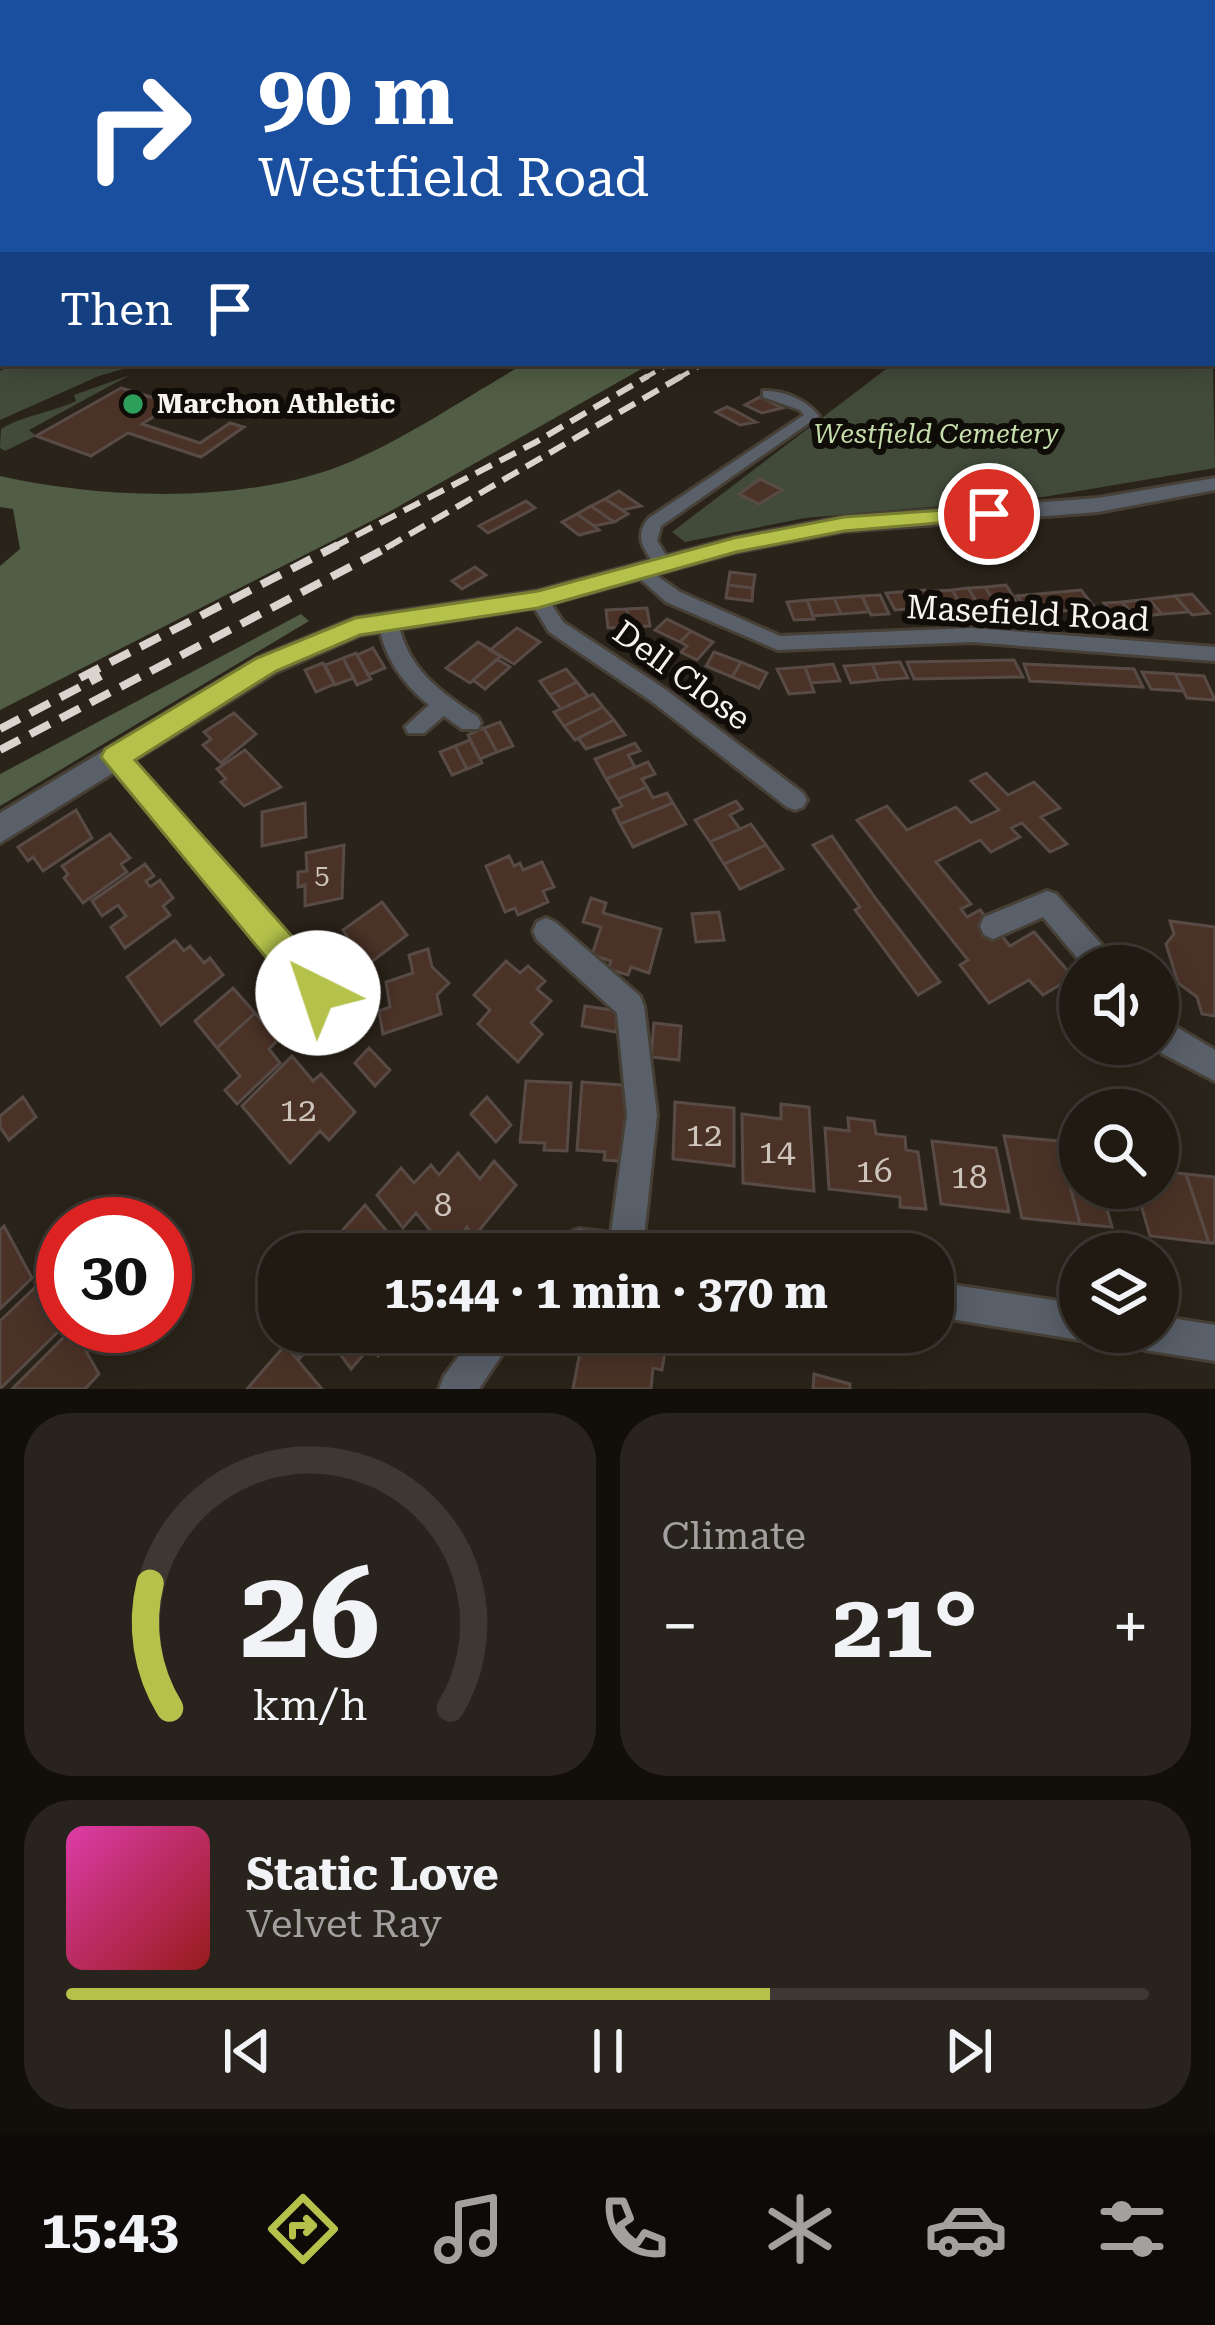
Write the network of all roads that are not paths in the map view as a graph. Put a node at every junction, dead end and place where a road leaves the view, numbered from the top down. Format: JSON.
{"nodes":[{"id":1,"x":784,"y":382,"type":"dead end"},
{"id":2,"x":1215,"y":484,"type":"edge"},
{"id":3,"x":654,"y":569,"type":"junction"},
{"id":4,"x":538,"y":599,"type":"junction"},
{"id":5,"x":388,"y":621,"type":"junction"},
{"id":6,"x":1215,"y":654,"type":"edge"},
{"id":7,"x":444,"y":705,"type":"junction"},
{"id":8,"x":470,"y":723,"type":"dead end"},
{"id":9,"x":416,"y":727,"type":"dead end"},
{"id":10,"x":115,"y":757,"type":"junction"},
{"id":11,"x":795,"y":800,"type":"dead end"},
{"id":12,"x":0,"y":829,"type":"edge"},
{"id":13,"x":993,"y":926,"type":"dead end"},
{"id":14,"x":546,"y":931,"type":"dead end"},
{"id":15,"x":1084,"y":945,"type":"edge"},
{"id":16,"x":318,"y":993,"type":"dead end"},
{"id":17,"x":1179,"y":1047,"type":"edge"},
{"id":18,"x":1215,"y":1066,"type":"edge"},
{"id":19,"x":636,"y":1233,"type":"edge"},
{"id":20,"x":954,"y":1302,"type":"edge"},
{"id":21,"x":1059,"y":1319,"type":"edge"},
{"id":22,"x":1179,"y":1337,"type":"edge"},
{"id":23,"x":1215,"y":1343,"type":"edge"},
{"id":24,"x":484,"y":1353,"type":"edge"},
{"id":25,"x":457,"y":1389,"type":"edge"}],
"edges":[{"from":1,"to":3,"type":"street"},
{"from":2,"to":3,"type":"street"},
{"from":3,"to":4,"type":"street"},
{"from":3,"to":6,"type":"street","name":"Masefield Road"},
{"from":4,"to":5,"type":"street"},
{"from":4,"to":11,"type":"street","name":"Dell Close"},
{"from":5,"to":7,"type":"street"},
{"from":5,"to":10,"type":"street"},
{"from":7,"to":8,"type":"street"},
{"from":7,"to":9,"type":"street"},
{"from":10,"to":12,"type":"street"},
{"from":10,"to":16,"type":"street"},
{"from":13,"to":15,"type":"street"},
{"from":14,"to":19,"type":"street"},
{"from":17,"to":18,"type":"street"},
{"from":20,"to":21,"type":"street"},
{"from":22,"to":23,"type":"street"},
{"from":24,"to":25,"type":"street"}]}
